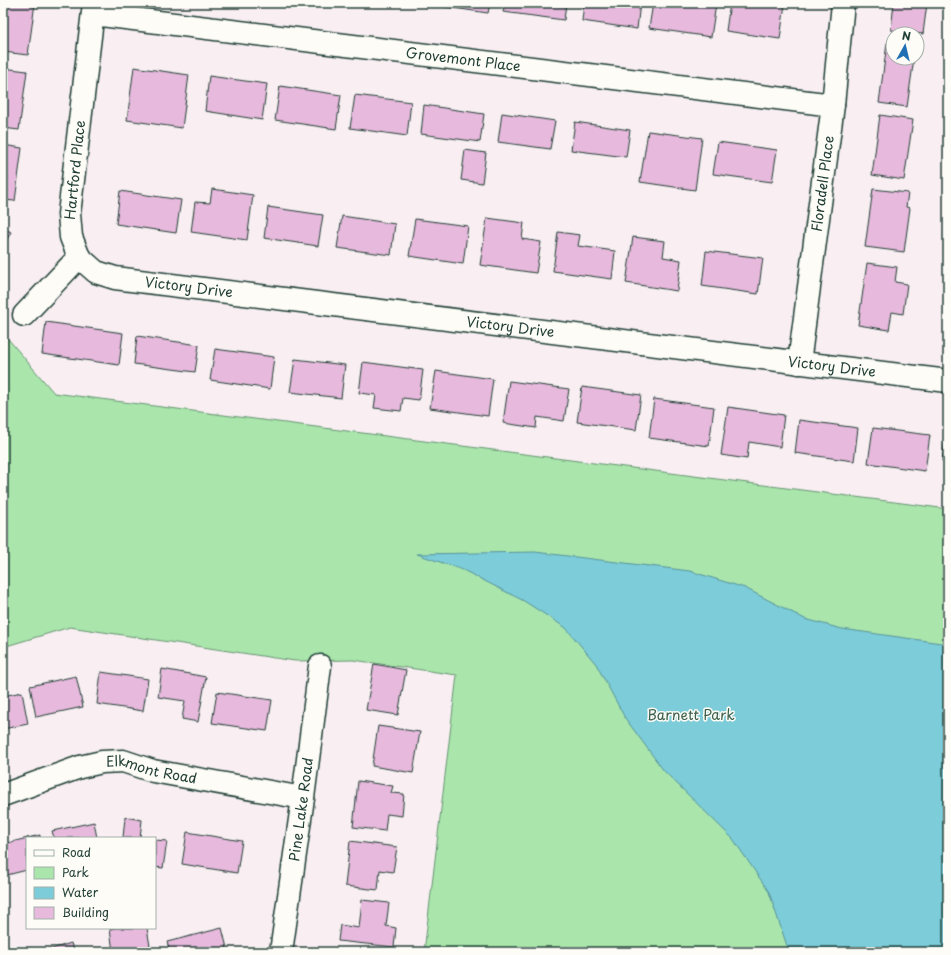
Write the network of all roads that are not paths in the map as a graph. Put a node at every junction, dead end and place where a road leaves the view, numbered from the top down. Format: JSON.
{"nodes":[{"id":1,"x":843,"y":3,"type":"edge"},
{"id":2,"x":93,"y":9,"type":"edge"},
{"id":3,"x":833,"y":105,"type":"junction"},
{"id":4,"x":79,"y":257,"type":"junction"},
{"id":5,"x":24,"y":315,"type":"dead end"},
{"id":6,"x":799,"y":363,"type":"junction"},
{"id":7,"x":948,"y":381,"type":"edge"},
{"id":8,"x":320,"y":666,"type":"dead end"},
{"id":9,"x":3,"y":795,"type":"edge"},
{"id":10,"x":304,"y":798,"type":"junction"},
{"id":11,"x":281,"y":952,"type":"edge"}],
"edges":[{"from":1,"to":3,"type":"street","name":"Floradell Place"},
{"from":2,"to":3,"type":"street","name":"Grovemont Place"},
{"from":2,"to":4,"type":"street","name":"Hartford Place"},
{"from":3,"to":6,"type":"street","name":"Floradell Place"},
{"from":4,"to":5,"type":"street"},
{"from":4,"to":6,"type":"street","name":"Victory Drive"},
{"from":6,"to":7,"type":"street","name":"Victory Drive"},
{"from":8,"to":10,"type":"street","name":"Pine Lake Road"},
{"from":9,"to":10,"type":"street","name":"Elkmont Road"},
{"from":10,"to":11,"type":"street","name":"Pine Lake Road"}]}
